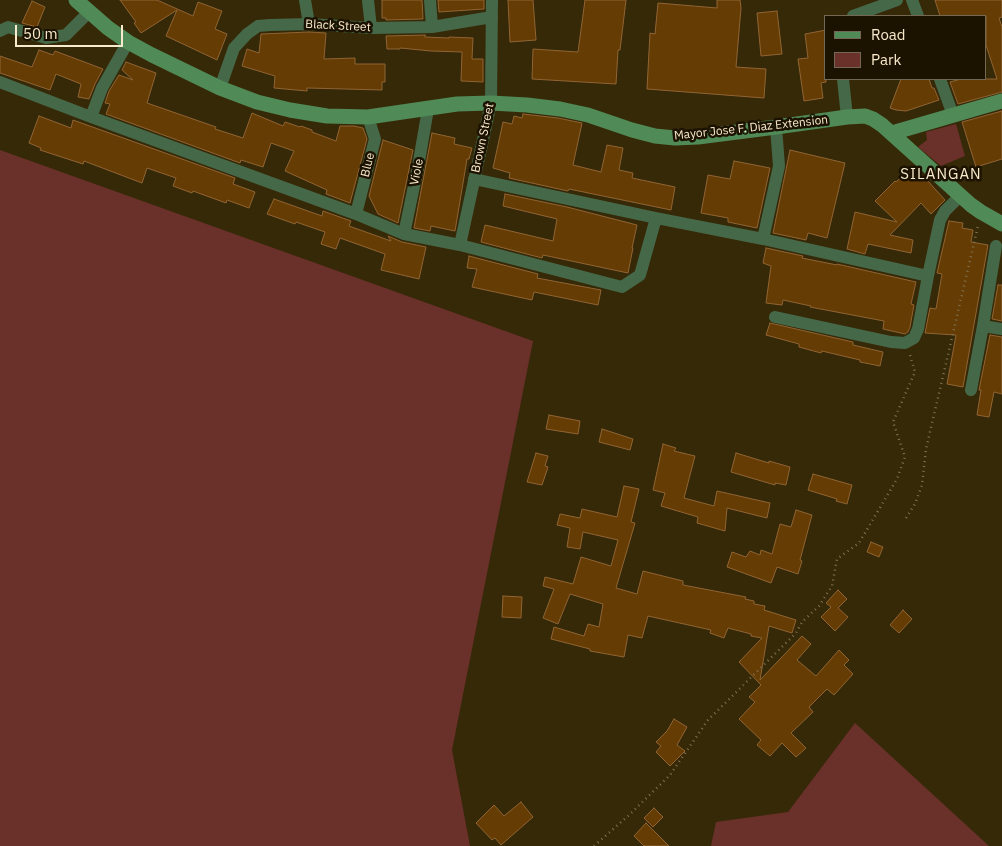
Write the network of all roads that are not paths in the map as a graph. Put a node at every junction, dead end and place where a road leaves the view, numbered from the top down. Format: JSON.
{"nodes":[{"id":1,"x":76,"y":0,"type":"edge"},
{"id":2,"x":305,"y":0,"type":"edge"},
{"id":3,"x":368,"y":0,"type":"edge"},
{"id":4,"x":430,"y":0,"type":"edge"},
{"id":5,"x":492,"y":0,"type":"edge"},
{"id":6,"x":897,"y":0,"type":"edge"},
{"id":7,"x":912,"y":0,"type":"edge"},
{"id":8,"x":89,"y":12,"type":"junction"},
{"id":9,"x":856,"y":15,"type":"edge"},
{"id":10,"x":918,"y":15,"type":"edge"},
{"id":11,"x":492,"y":17,"type":"junction"},
{"id":12,"x":309,"y":24,"type":"junction"},
{"id":13,"x":371,"y":28,"type":"junction"},
{"id":14,"x":432,"y":28,"type":"junction"},
{"id":15,"x":0,"y":31,"type":"edge"},
{"id":16,"x":128,"y":42,"type":"junction"},
{"id":17,"x":843,"y":80,"type":"edge"},
{"id":18,"x":940,"y":80,"type":"edge"},
{"id":19,"x":0,"y":82,"type":"edge"},
{"id":20,"x":220,"y":88,"type":"junction"},
{"id":21,"x":1002,"y":101,"type":"edge"},
{"id":22,"x":491,"y":103,"type":"junction"},
{"id":23,"x":428,"y":109,"type":"junction"},
{"id":24,"x":953,"y":115,"type":"junction"},
{"id":25,"x":91,"y":117,"type":"junction"},
{"id":26,"x":368,"y":117,"type":"junction"},
{"id":27,"x":847,"y":117,"type":"junction"},
{"id":28,"x":776,"y":127,"type":"junction"},
{"id":29,"x":892,"y":133,"type":"junction"},
{"id":30,"x":474,"y":179,"type":"junction"},
{"id":31,"x":960,"y":196,"type":"junction"},
{"id":32,"x":356,"y":214,"type":"junction"},
{"id":33,"x":656,"y":218,"type":"junction"},
{"id":34,"x":1002,"y":224,"type":"edge"},
{"id":35,"x":404,"y":234,"type":"junction"},
{"id":36,"x":763,"y":239,"type":"junction"},
{"id":37,"x":460,"y":245,"type":"junction"},
{"id":38,"x":996,"y":246,"type":"dead end"},
{"id":39,"x":997,"y":271,"type":"edge"},
{"id":40,"x":928,"y":276,"type":"junction"},
{"id":41,"x":775,"y":317,"type":"dead end"},
{"id":42,"x":983,"y":326,"type":"junction"},
{"id":43,"x":1002,"y":329,"type":"edge"},
{"id":44,"x":971,"y":390,"type":"dead end"}],
"edges":[{"from":1,"to":8,"type":"street","name":"Mayor Jose F. Diaz Extension"},
{"from":2,"to":12,"type":"street"},
{"from":3,"to":13,"type":"street"},
{"from":4,"to":14,"type":"street"},
{"from":5,"to":11,"type":"street","name":"Brown Street"},
{"from":6,"to":9,"type":"street"},
{"from":7,"to":10,"type":"street"},
{"from":8,"to":15,"type":"street"},
{"from":8,"to":16,"type":"street","name":"Mayor Jose F. Diaz Extension"},
{"from":11,"to":14,"type":"street","name":"Black Street"},
{"from":11,"to":22,"type":"street","name":"Brown Street"},
{"from":12,"to":13,"type":"street","name":"Black Street"},
{"from":12,"to":20,"type":"street","name":"Black Street"},
{"from":13,"to":14,"type":"street","name":"Black Street"},
{"from":16,"to":20,"type":"street","name":"Mayor Jose F. Diaz Extension"},
{"from":16,"to":25,"type":"street"},
{"from":17,"to":27,"type":"street"},
{"from":18,"to":24,"type":"street"},
{"from":19,"to":25,"type":"street"},
{"from":20,"to":26,"type":"street","name":"Mayor Jose F. Diaz Extension"},
{"from":21,"to":24,"type":"street"},
{"from":22,"to":23,"type":"street","name":"Mayor Jose F. Diaz Extension"},
{"from":22,"to":28,"type":"street","name":"Mayor Jose F. Diaz Extension"},
{"from":22,"to":30,"type":"street","name":"Brown Street"},
{"from":23,"to":26,"type":"street","name":"Mayor Jose F. Diaz Extension"},
{"from":23,"to":35,"type":"street","name":"Viole"},
{"from":24,"to":29,"type":"street"},
{"from":25,"to":32,"type":"street"},
{"from":26,"to":32,"type":"street","name":"Blue"},
{"from":27,"to":28,"type":"street","name":"Mayor Jose F. Diaz Extension"},
{"from":27,"to":29,"type":"street","name":"Mayor Jose F. Diaz Extension"},
{"from":28,"to":36,"type":"street"},
{"from":29,"to":31,"type":"street","name":"Mayor Jose F. Diaz Extension"},
{"from":30,"to":33,"type":"street"},
{"from":30,"to":37,"type":"street","name":"Brown Street"},
{"from":31,"to":34,"type":"street","name":"Mayor Jose F. Diaz Extension"},
{"from":31,"to":40,"type":"street"},
{"from":32,"to":35,"type":"street"},
{"from":33,"to":36,"type":"street"},
{"from":33,"to":37,"type":"street"},
{"from":35,"to":37,"type":"street"},
{"from":36,"to":40,"type":"street"},
{"from":38,"to":39,"type":"street"},
{"from":39,"to":42,"type":"street"},
{"from":40,"to":41,"type":"street"},
{"from":42,"to":43,"type":"street"},
{"from":42,"to":44,"type":"street"}]}
